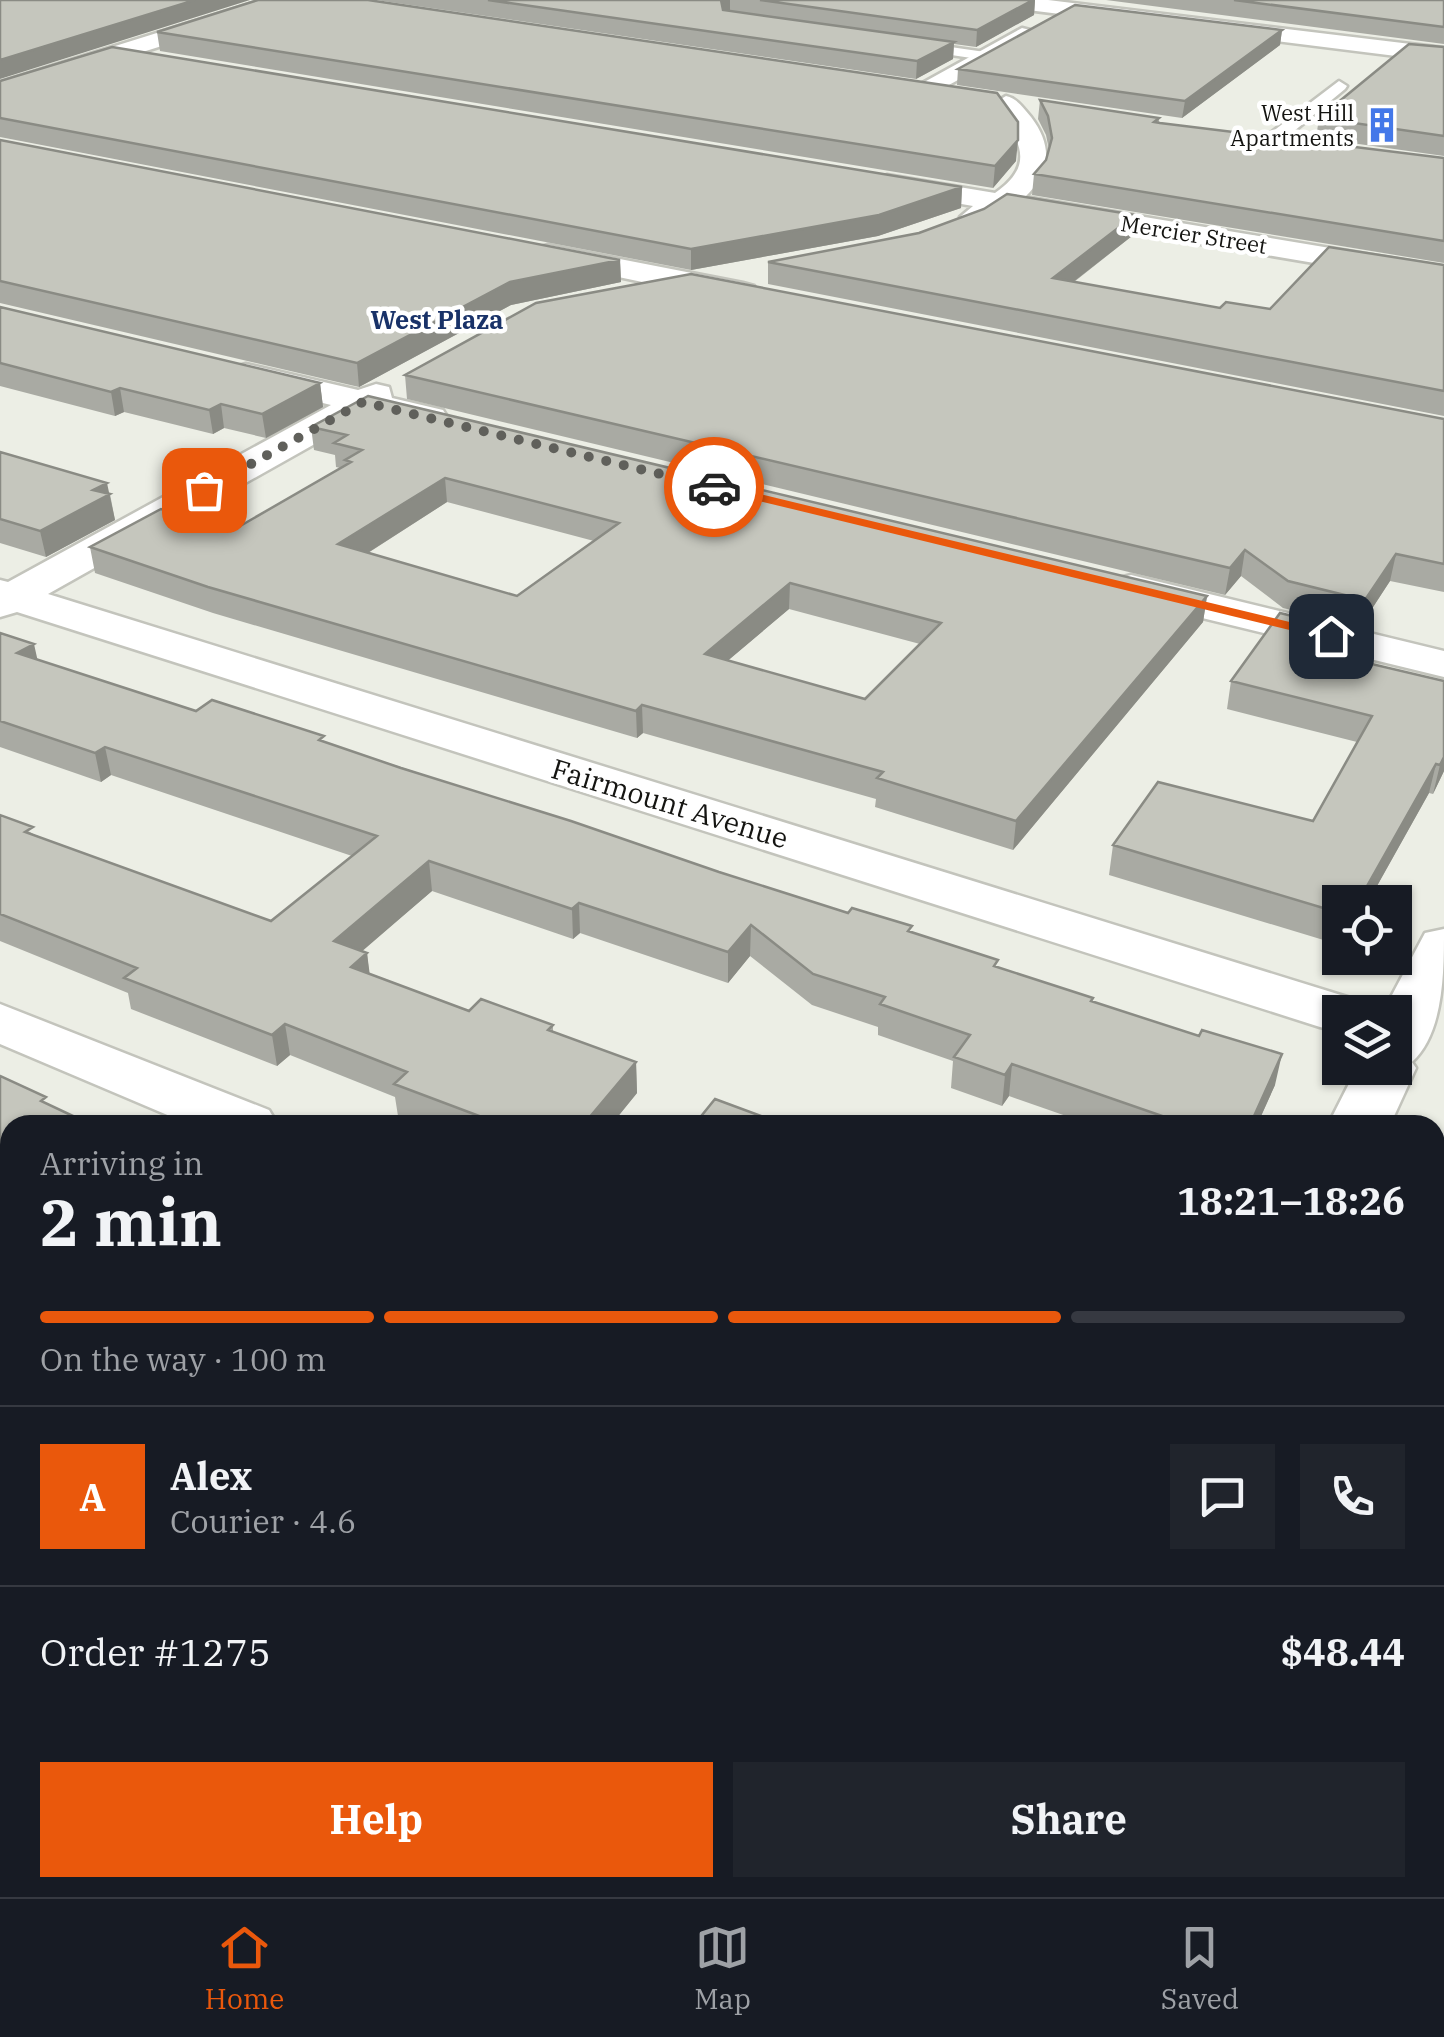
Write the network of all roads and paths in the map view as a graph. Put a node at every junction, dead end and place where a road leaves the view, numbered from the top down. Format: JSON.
{"nodes":[{"id":1,"x":284,"y":0,"type":"edge"},
{"id":2,"x":995,"y":0,"type":"edge"},
{"id":3,"x":1077,"y":5,"type":"edge"},
{"id":4,"x":896,"y":43,"type":"edge"},
{"id":5,"x":115,"y":54,"type":"junction"},
{"id":6,"x":985,"y":56,"type":"junction"},
{"id":7,"x":1444,"y":56,"type":"edge"},
{"id":8,"x":166,"y":62,"type":"edge"},
{"id":9,"x":1339,"y":86,"type":"dead end"},
{"id":10,"x":0,"y":90,"type":"edge"},
{"id":11,"x":954,"y":96,"type":"edge"},
{"id":12,"x":1043,"y":110,"type":"edge"},
{"id":13,"x":1260,"y":141,"type":"joint"},
{"id":14,"x":1308,"y":148,"type":"edge"},
{"id":15,"x":862,"y":179,"type":"edge"},
{"id":16,"x":1002,"y":203,"type":"junction"},
{"id":17,"x":942,"y":231,"type":"edge"},
{"id":18,"x":516,"y":248,"type":"edge"},
{"id":19,"x":1444,"y":276,"type":"edge"},
{"id":20,"x":693,"y":283,"type":"junction"},
{"id":21,"x":773,"y":284,"type":"edge"},
{"id":22,"x":607,"y":298,"type":"edge"},
{"id":23,"x":204,"y":364,"type":"edge"},
{"id":24,"x":413,"y":375,"type":"edge"},
{"id":25,"x":363,"y":402,"type":"junction"},
{"id":26,"x":467,"y":427,"type":"edge"},
{"id":27,"x":1099,"y":580,"type":"edge"},
{"id":28,"x":4,"y":598,"type":"edge"},
{"id":29,"x":1444,"y":664,"type":"edge"},
{"id":30,"x":1322,"y":1008,"type":"edge"},
{"id":31,"x":0,"y":1022,"type":"edge"},
{"id":32,"x":1379,"y":1085,"type":"edge"},
{"id":33,"x":223,"y":1115,"type":"edge"},
{"id":34,"x":1364,"y":1115,"type":"edge"}],
"edges":[{"from":1,"to":5,"type":"street"},
{"from":2,"to":3,"type":"street"},
{"from":3,"to":6,"type":"street"},
{"from":3,"to":7,"type":"street"},
{"from":4,"to":6,"type":"lane"},
{"from":5,"to":8,"type":"street"},
{"from":5,"to":10,"type":"street"},
{"from":6,"to":11,"type":"street"},
{"from":9,"to":13,"type":"lane"},
{"from":12,"to":16,"type":"street"},
{"from":13,"to":14,"type":"street"},
{"from":15,"to":16,"type":"street","name":"Mercier Street"},
{"from":16,"to":17,"type":"street"},
{"from":16,"to":19,"type":"street","name":"Mercier Street"},
{"from":18,"to":20,"type":"street"},
{"from":20,"to":21,"type":"street"},
{"from":20,"to":22,"type":"street"},
{"from":23,"to":25,"type":"street"},
{"from":24,"to":25,"type":"street"},
{"from":25,"to":26,"type":"street"},
{"from":25,"to":28,"type":"street"},
{"from":27,"to":29,"type":"street"},
{"from":28,"to":30,"type":"street","name":"Fairmount Avenue"},
{"from":31,"to":33,"type":"street"},
{"from":32,"to":34,"type":"street"}]}
